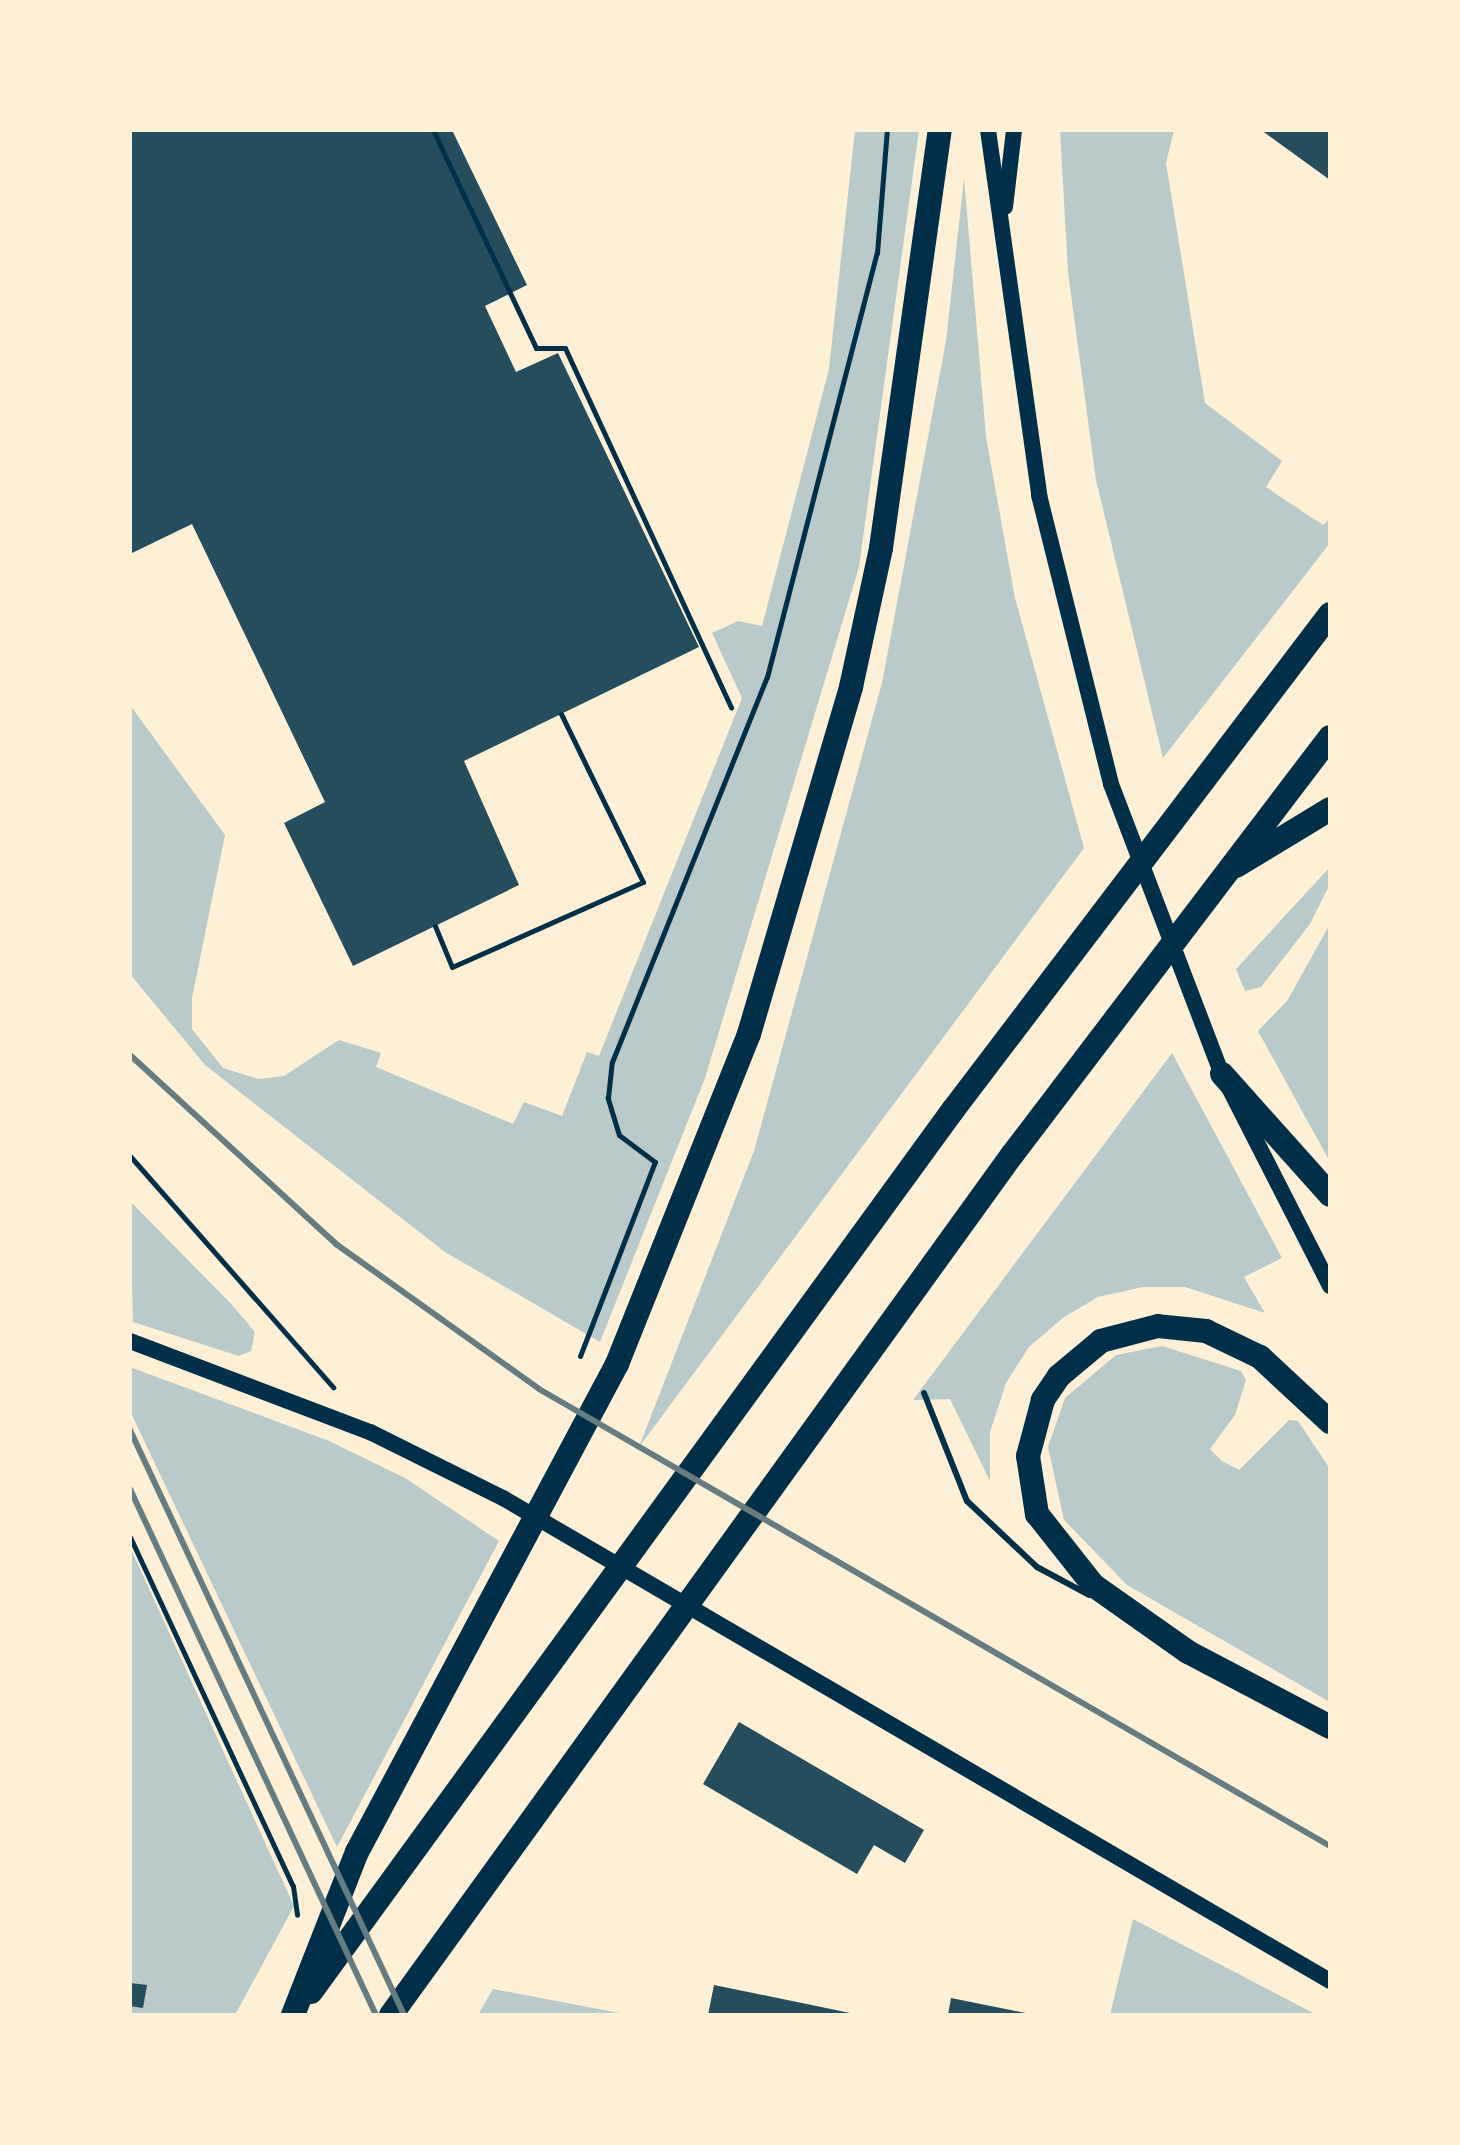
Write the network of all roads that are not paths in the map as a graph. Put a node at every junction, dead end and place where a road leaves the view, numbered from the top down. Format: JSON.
{"nodes":[{"id":1,"x":940,"y":130,"type":"edge"},
{"id":2,"x":988,"y":130,"type":"edge"},
{"id":3,"x":1014,"y":130,"type":"edge"},
{"id":4,"x":1003,"y":229,"type":"junction"},
{"id":5,"x":1330,"y":614,"type":"edge"},
{"id":6,"x":1330,"y":737,"type":"edge"},
{"id":7,"x":1330,"y":809,"type":"edge"},
{"id":8,"x":1224,"y":874,"type":"junction"},
{"id":9,"x":1222,"y":1074,"type":"junction"},
{"id":10,"x":1330,"y":1195,"type":"edge"},
{"id":11,"x":1330,"y":1286,"type":"edge"},
{"id":12,"x":130,"y":1341,"type":"edge"},
{"id":13,"x":924,"y":1393,"type":"dead end"},
{"id":14,"x":1330,"y":1422,"type":"edge"},
{"id":15,"x":1132,"y":1616,"type":"junction"},
{"id":16,"x":1330,"y":1727,"type":"edge"},
{"id":17,"x":1330,"y":1981,"type":"edge"},
{"id":18,"x":294,"y":2015,"type":"edge"},
{"id":19,"x":391,"y":2015,"type":"edge"}],
"edges":[{"from":1,"to":18,"type":"highway"},
{"from":2,"to":4,"type":"main road"},
{"from":3,"to":4,"type":"main road"},
{"from":4,"to":9,"type":"main road"},
{"from":5,"to":18,"type":"highway"},
{"from":6,"to":8,"type":"highway"},
{"from":7,"to":8,"type":"highway"},
{"from":8,"to":19,"type":"highway"},
{"from":9,"to":10,"type":"highway"},
{"from":9,"to":11,"type":"main road"},
{"from":12,"to":17,"type":"main road"},
{"from":13,"to":15,"type":"lane"},
{"from":14,"to":15,"type":"highway"},
{"from":15,"to":16,"type":"highway"}]}
